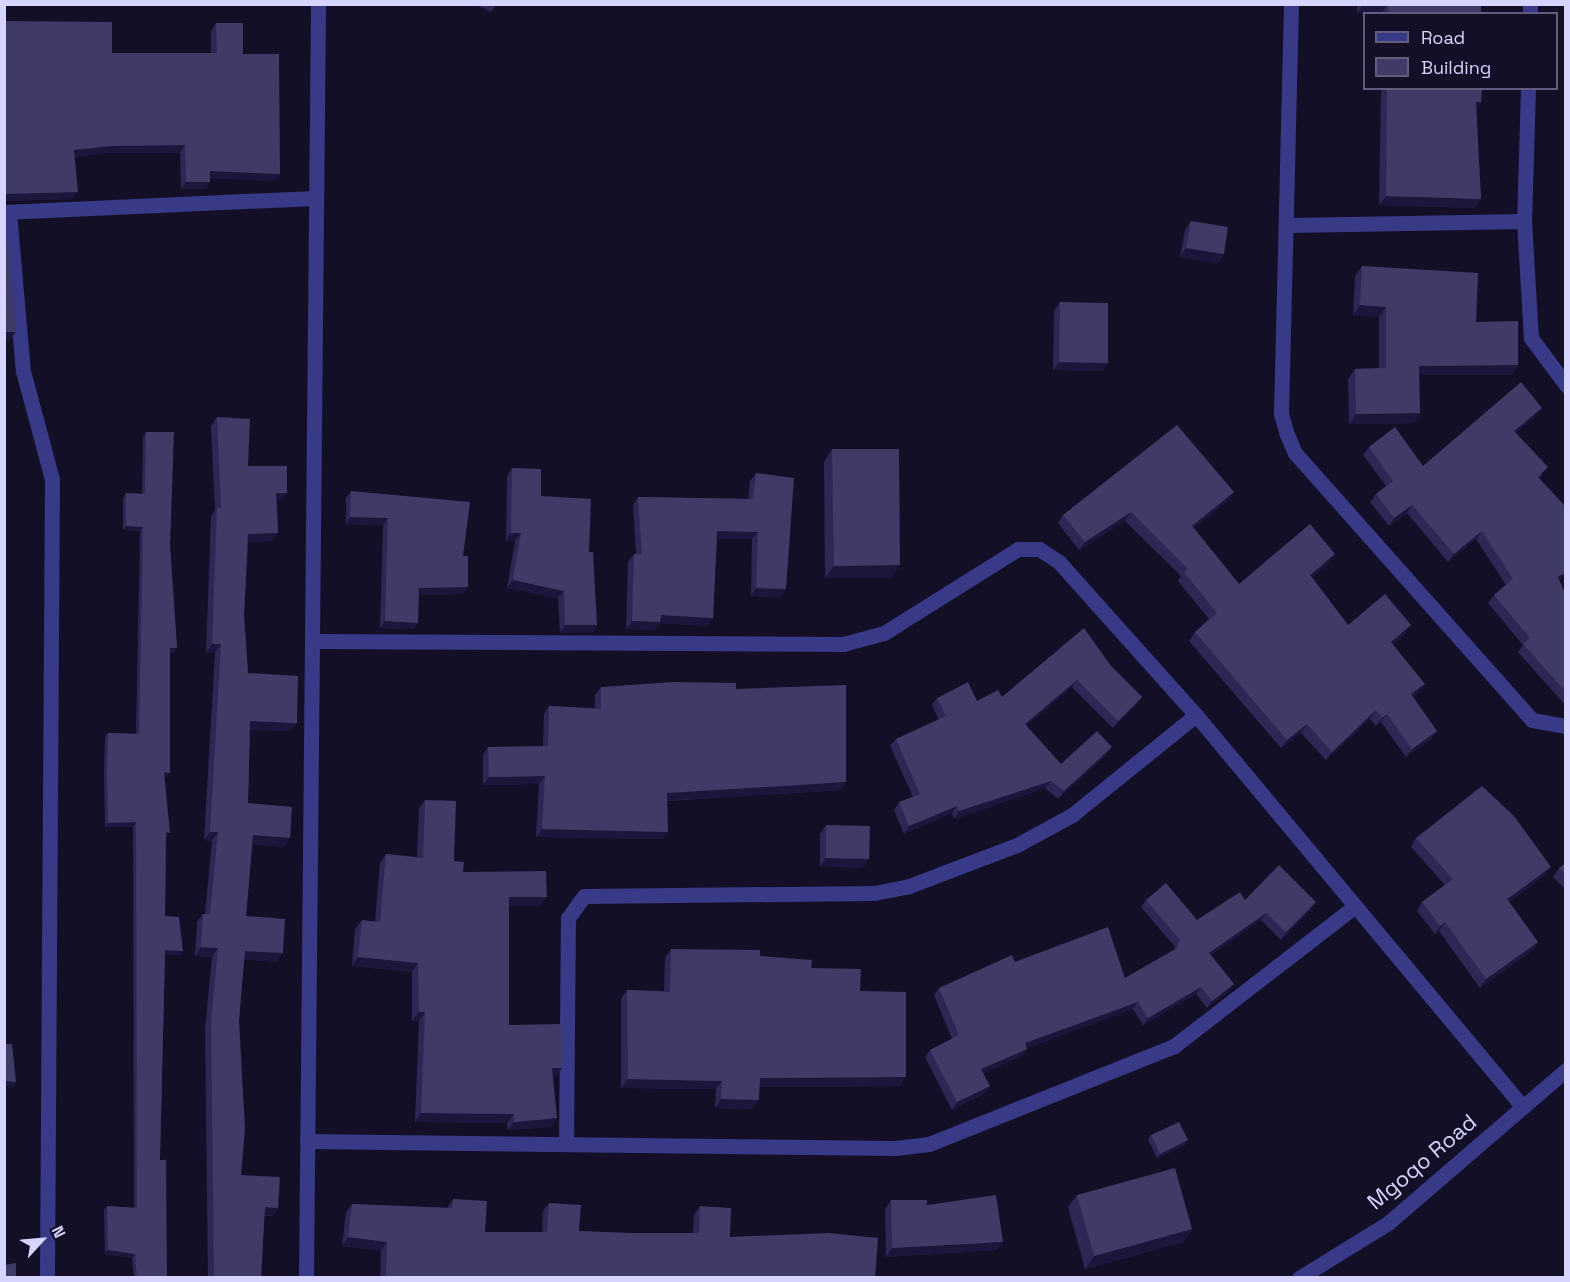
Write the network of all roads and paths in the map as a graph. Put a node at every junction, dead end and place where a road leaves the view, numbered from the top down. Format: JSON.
{"nodes":[{"id":1,"x":318,"y":4,"type":"edge"},
{"id":2,"x":1291,"y":4,"type":"edge"},
{"id":3,"x":1528,"y":90,"type":"edge"},
{"id":4,"x":315,"y":198,"type":"junction"},
{"id":5,"x":7,"y":212,"type":"edge"},
{"id":6,"x":1524,"y":221,"type":"junction"},
{"id":7,"x":1289,"y":225,"type":"junction"},
{"id":8,"x":1566,"y":385,"type":"edge"},
{"id":9,"x":313,"y":641,"type":"junction"},
{"id":10,"x":1196,"y":715,"type":"junction"},
{"id":11,"x":1566,"y":726,"type":"edge"},
{"id":12,"x":1355,"y":906,"type":"junction"},
{"id":13,"x":1566,"y":1070,"type":"edge"},
{"id":14,"x":1522,"y":1106,"type":"junction"},
{"id":15,"x":307,"y":1141,"type":"junction"},
{"id":16,"x":566,"y":1143,"type":"junction"},
{"id":17,"x":47,"y":1278,"type":"edge"},
{"id":18,"x":306,"y":1278,"type":"edge"},
{"id":19,"x":1299,"y":1278,"type":"edge"}],
"edges":[{"from":1,"to":4,"type":"street"},
{"from":2,"to":7,"type":"street"},
{"from":3,"to":6,"type":"street"},
{"from":4,"to":5,"type":"street"},
{"from":4,"to":9,"type":"street"},
{"from":5,"to":17,"type":"street"},
{"from":6,"to":7,"type":"street"},
{"from":6,"to":8,"type":"street"},
{"from":7,"to":11,"type":"street"},
{"from":9,"to":10,"type":"street"},
{"from":9,"to":15,"type":"street"},
{"from":10,"to":12,"type":"street"},
{"from":10,"to":16,"type":"street"},
{"from":12,"to":14,"type":"street"},
{"from":12,"to":16,"type":"street"},
{"from":13,"to":14,"type":"street","name":"Mgoqo Road"},
{"from":14,"to":19,"type":"street","name":"Mgoqo Road"},
{"from":15,"to":16,"type":"street"},
{"from":15,"to":18,"type":"street"}]}
